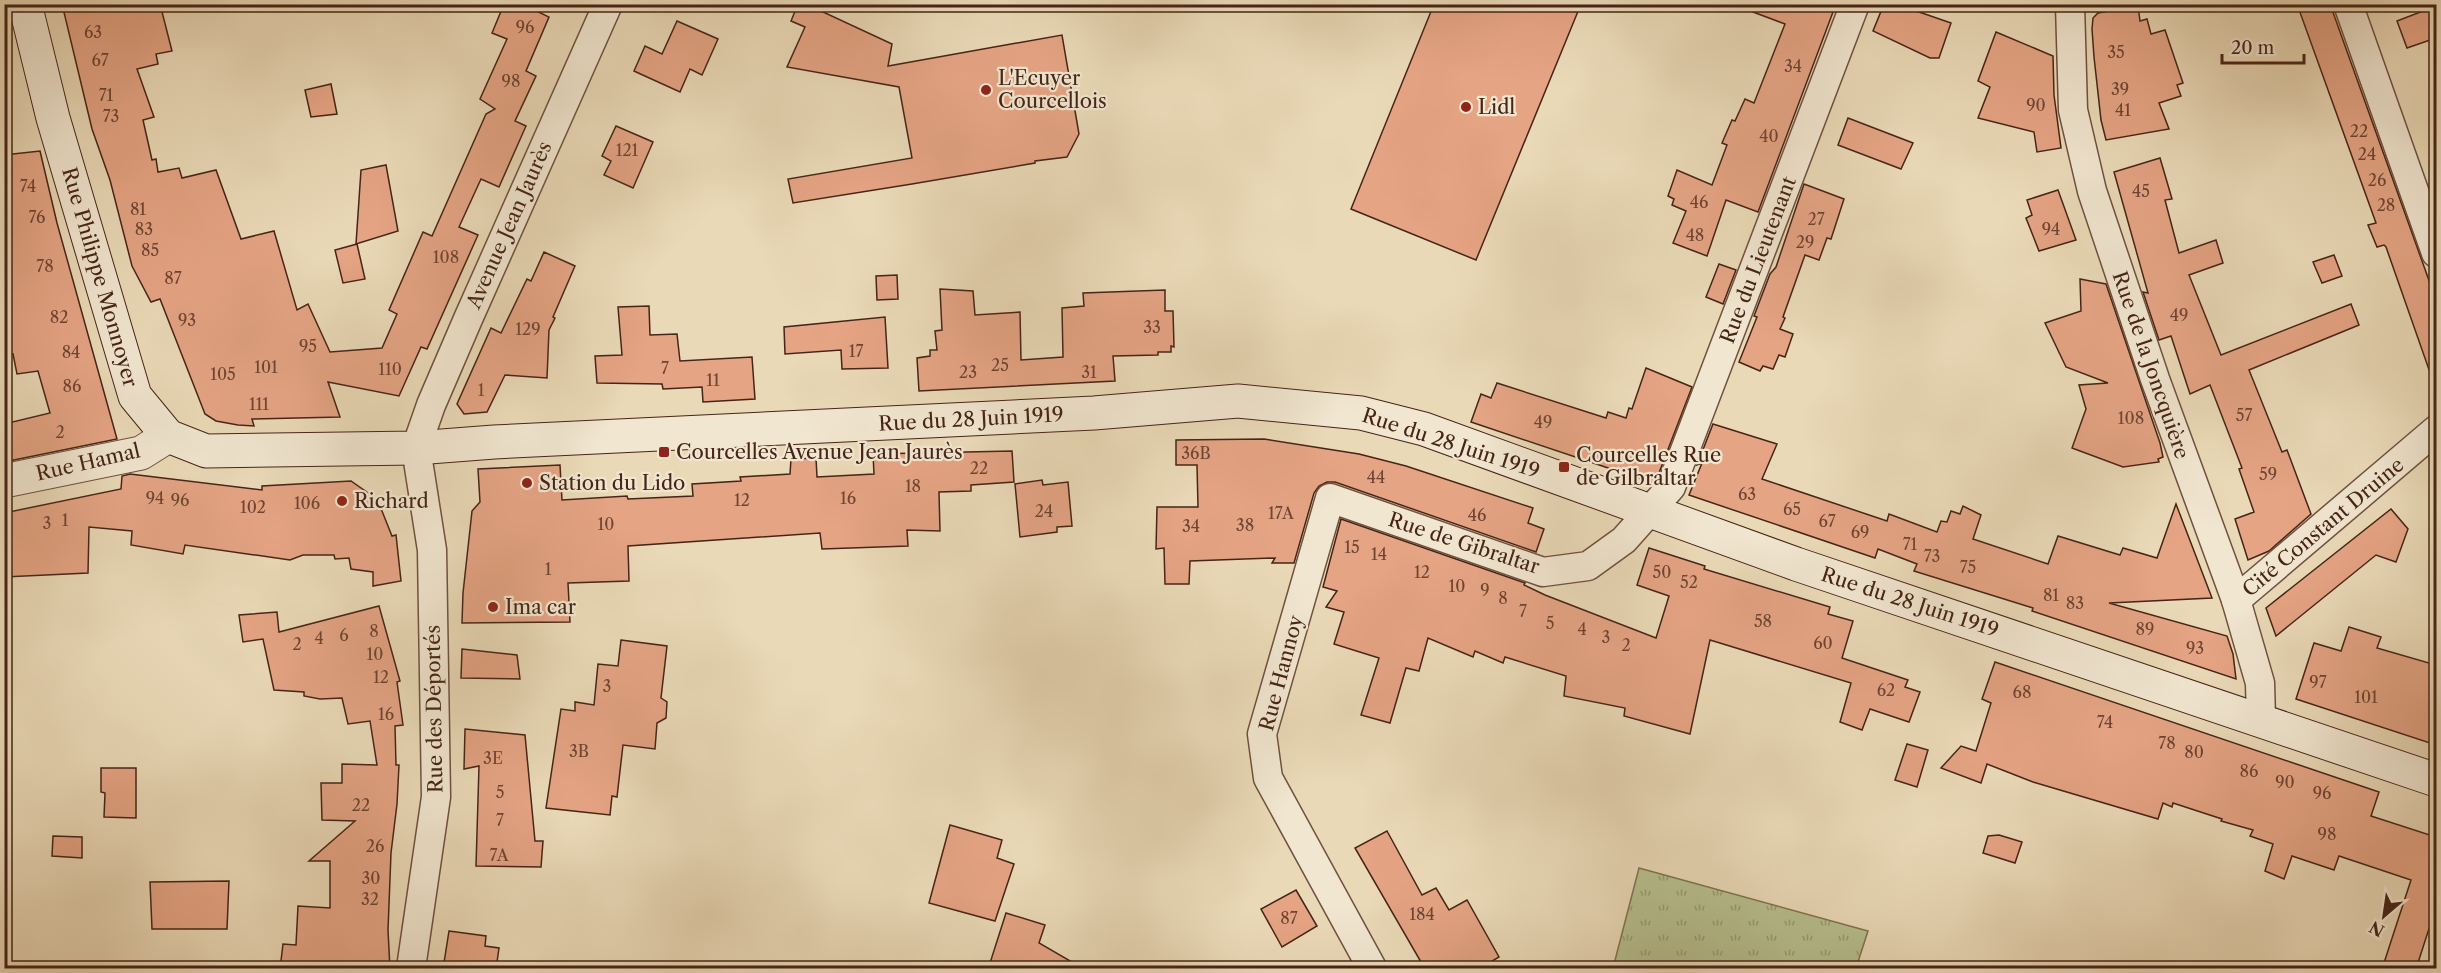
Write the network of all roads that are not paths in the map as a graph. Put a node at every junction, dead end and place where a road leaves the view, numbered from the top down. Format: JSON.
{"nodes":[{"id":1,"x":25,"y":4,"type":"edge"},
{"id":2,"x":608,"y":4,"type":"edge"},
{"id":3,"x":1855,"y":4,"type":"edge"},
{"id":4,"x":2070,"y":4,"type":"edge"},
{"id":5,"x":2348,"y":4,"type":"edge"},
{"id":6,"x":2436,"y":253,"type":"edge"},
{"id":7,"x":2436,"y":430,"type":"edge"},
{"id":8,"x":168,"y":436,"type":"junction"},
{"id":9,"x":416,"y":448,"type":"junction"},
{"id":10,"x":4,"y":481,"type":"edge"},
{"id":11,"x":1330,"y":498,"type":"joint"},
{"id":12,"x":1651,"y":511,"type":"junction"},
{"id":13,"x":2236,"y":600,"type":"junction"},
{"id":14,"x":2261,"y":719,"type":"junction"},
{"id":15,"x":2436,"y":780,"type":"edge"},
{"id":16,"x":411,"y":969,"type":"edge"},
{"id":17,"x":1372,"y":969,"type":"edge"}],
"edges":[{"from":1,"to":8,"type":"main road","name":"Rue Philippe Monnoyer"},
{"from":2,"to":9,"type":"street","name":"Avenue Jean Jaurès"},
{"from":3,"to":12,"type":"street","name":"Rue du Lieutenant"},
{"from":4,"to":13,"type":"street","name":"Rue de la Joncquière"},
{"from":5,"to":6,"type":"street"},
{"from":7,"to":13,"type":"street","name":"Cité Constant Druine"},
{"from":8,"to":9,"type":"main road","name":"Rue Philippe Monnoyer"},
{"from":8,"to":10,"type":"main road","name":"Rue Hamal"},
{"from":9,"to":12,"type":"main road","name":"Rue du 28 Juin 1919"},
{"from":9,"to":16,"type":"street","name":"Rue des Déportés"},
{"from":11,"to":12,"type":"street","name":"Rue de Gibraltar"},
{"from":11,"to":17,"type":"street","name":"Rue Hannoy"},
{"from":12,"to":14,"type":"main road","name":"Rue du 28 Juin 1919"},
{"from":13,"to":14,"type":"street","name":"Rue de la Joncquière"},
{"from":14,"to":15,"type":"main road","name":"Rue du 28 Juin 1919"}]}
